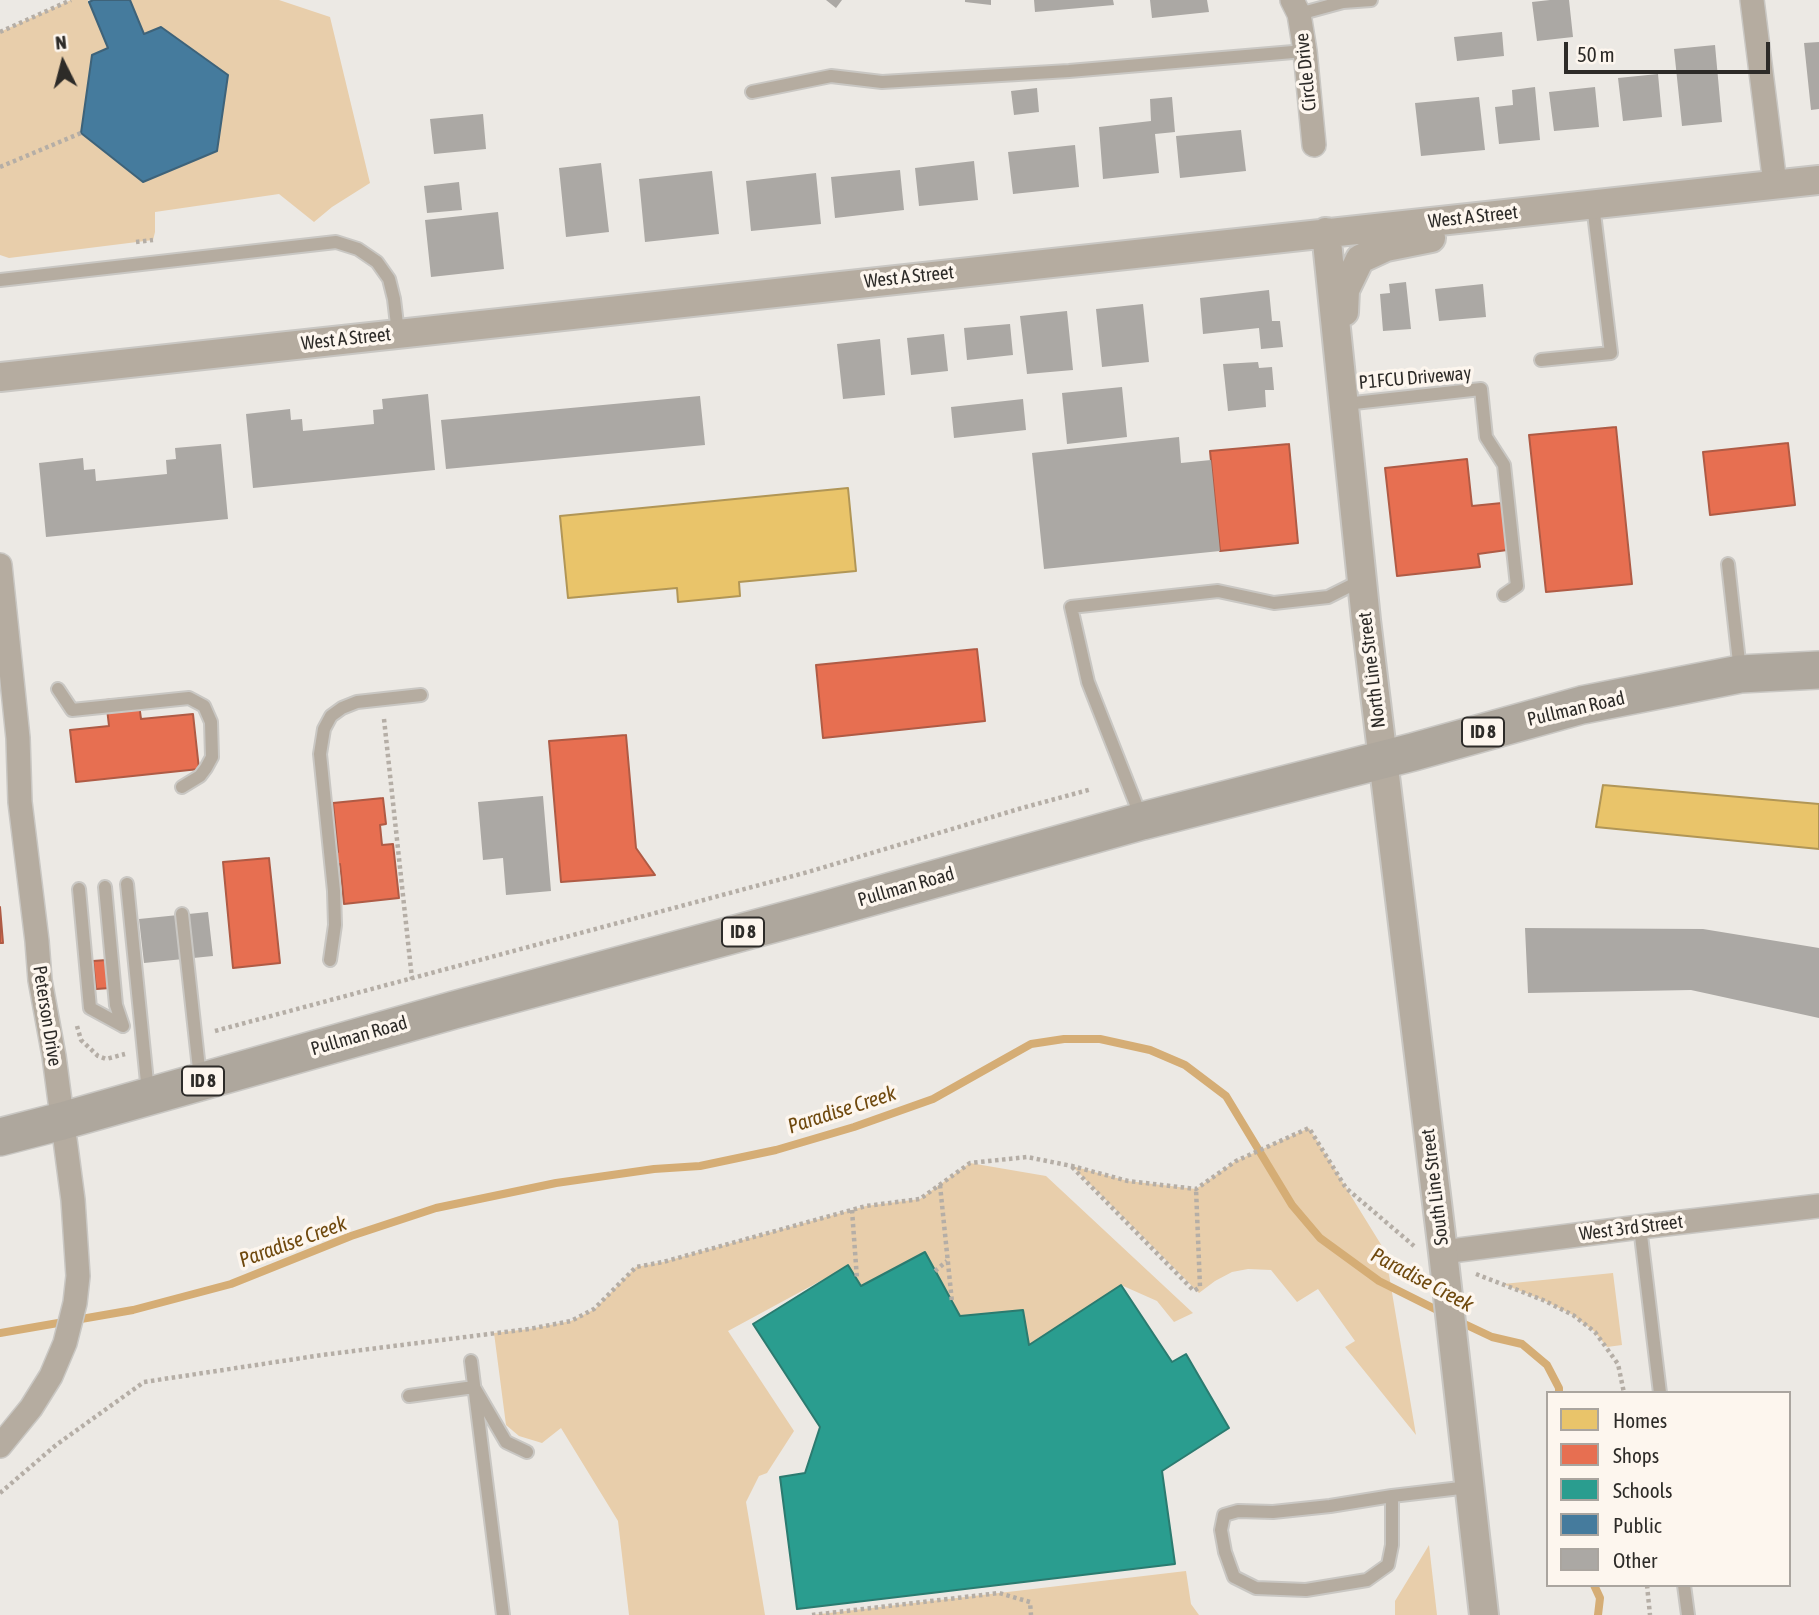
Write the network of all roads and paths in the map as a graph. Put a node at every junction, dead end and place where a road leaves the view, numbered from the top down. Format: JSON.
{"nodes":[{"id":1,"x":71,"y":0,"type":"edge"},
{"id":2,"x":1371,"y":0,"type":"edge"},
{"id":3,"x":1752,"y":0,"type":"edge"},
{"id":4,"x":1296,"y":7,"type":"edge"},
{"id":5,"x":0,"y":32,"type":"edge"},
{"id":6,"x":1306,"y":51,"type":"junction"},
{"id":7,"x":752,"y":92,"type":"dead end"},
{"id":8,"x":81,"y":133,"type":"dead end"},
{"id":9,"x":1314,"y":145,"type":"dead end"},
{"id":10,"x":0,"y":167,"type":"edge"},
{"id":11,"x":1819,"y":180,"type":"edge"},
{"id":12,"x":1775,"y":184,"type":"junction"},
{"id":13,"x":1593,"y":205,"type":"junction"},
{"id":14,"x":1326,"y":232,"type":"junction"},
{"id":15,"x":0,"y":280,"type":"edge"},
{"id":16,"x":397,"y":333,"type":"junction"},
{"id":17,"x":1541,"y":360,"type":"dead end"},
{"id":18,"x":0,"y":377,"type":"edge"},
{"id":19,"x":1344,"y":393,"type":"junction"},
{"id":20,"x":1728,"y":564,"type":"dead end"},
{"id":21,"x":0,"y":565,"type":"edge"},
{"id":22,"x":1362,"y":580,"type":"junction"},
{"id":23,"x":1504,"y":595,"type":"dead end"},
{"id":24,"x":1819,"y":670,"type":"edge"},
{"id":25,"x":1740,"y":674,"type":"junction"},
{"id":26,"x":58,"y":690,"type":"dead end"},
{"id":27,"x":421,"y":695,"type":"dead end"},
{"id":28,"x":384,"y":718,"type":"dead end"},
{"id":29,"x":1383,"y":759,"type":"junction"},
{"id":30,"x":182,"y":786,"type":"dead end"},
{"id":31,"x":1092,"y":789,"type":"dead end"},
{"id":32,"x":1142,"y":821,"type":"junction"},
{"id":33,"x":127,"y":884,"type":"dead end"},
{"id":34,"x":105,"y":887,"type":"dead end"},
{"id":35,"x":79,"y":889,"type":"dead end"},
{"id":36,"x":182,"y":914,"type":"dead end"},
{"id":37,"x":330,"y":960,"type":"dead end"},
{"id":38,"x":412,"y":979,"type":"junction"},
{"id":39,"x":77,"y":1026,"type":"dead end"},
{"id":40,"x":195,"y":1036,"type":"junction"},
{"id":41,"x":143,"y":1049,"type":"junction"},
{"id":42,"x":201,"y":1082,"type":"junction"},
{"id":43,"x":148,"y":1096,"type":"junction"},
{"id":44,"x":62,"y":1121,"type":"junction"},
{"id":45,"x":0,"y":1137,"type":"edge"},
{"id":46,"x":1072,"y":1167,"type":"junction"},
{"id":47,"x":940,"y":1185,"type":"junction"},
{"id":48,"x":1196,"y":1189,"type":"junction"},
{"id":49,"x":1819,"y":1206,"type":"edge"},
{"id":50,"x":852,"y":1210,"type":"junction"},
{"id":51,"x":1640,"y":1227,"type":"junction"},
{"id":52,"x":1435,"y":1259,"type":"junction"},
{"id":53,"x":948,"y":1260,"type":"junction"},
{"id":54,"x":935,"y":1271,"type":"dead end"},
{"id":55,"x":1481,"y":1276,"type":"dead end"},
{"id":56,"x":857,"y":1279,"type":"dead end"},
{"id":57,"x":952,"y":1302,"type":"dead end"},
{"id":58,"x":471,"y":1361,"type":"dead end"},
{"id":59,"x":474,"y":1387,"type":"junction"},
{"id":60,"x":1624,"y":1391,"type":"edge"},
{"id":61,"x":1660,"y":1391,"type":"edge"},
{"id":62,"x":409,"y":1396,"type":"dead end"},
{"id":63,"x":0,"y":1446,"type":"edge"},
{"id":64,"x":527,"y":1452,"type":"dead end"},
{"id":65,"x":1469,"y":1487,"type":"junction"},
{"id":66,"x":0,"y":1493,"type":"edge"},
{"id":67,"x":1392,"y":1496,"type":"junction"},
{"id":68,"x":1647,"y":1587,"type":"edge"},
{"id":69,"x":1684,"y":1587,"type":"edge"},
{"id":70,"x":503,"y":1615,"type":"edge"},
{"id":71,"x":812,"y":1615,"type":"edge"},
{"id":72,"x":1031,"y":1615,"type":"edge"},
{"id":73,"x":1484,"y":1615,"type":"edge"},
{"id":74,"x":1650,"y":1615,"type":"edge"},
{"id":75,"x":1688,"y":1615,"type":"edge"}],
"edges":[{"from":1,"to":5,"type":"path"},
{"from":2,"to":4,"type":"lane"},
{"from":3,"to":12,"type":"street"},
{"from":4,"to":6,"type":"street","name":"Circle Drive"},
{"from":6,"to":7,"type":"lane"},
{"from":6,"to":9,"type":"street","name":"Circle Drive"},
{"from":8,"to":10,"type":"path"},
{"from":11,"to":12,"type":"street","name":"West A Street"},
{"from":12,"to":13,"type":"street","name":"West A Street"},
{"from":13,"to":14,"type":"street","name":"West A Street"},
{"from":13,"to":17,"type":"lane"},
{"from":13,"to":19,"type":"street"},
{"from":14,"to":16,"type":"street","name":"West A Street"},
{"from":14,"to":19,"type":"street"},
{"from":15,"to":16,"type":"lane"},
{"from":16,"to":18,"type":"street","name":"West A Street"},
{"from":19,"to":22,"type":"street","name":"North Line Street"},
{"from":19,"to":23,"type":"lane","name":"P1FCU Driveway"},
{"from":20,"to":25,"type":"lane"},
{"from":21,"to":44,"type":"street","name":"Peterson Drive"},
{"from":22,"to":29,"type":"street","name":"North Line Street"},
{"from":22,"to":32,"type":"lane"},
{"from":24,"to":25,"type":"main road","name":"Pullman Road","number":"ID 8"},
{"from":25,"to":29,"type":"main road","name":"Pullman Road","number":"ID 8"},
{"from":26,"to":30,"type":"lane"},
{"from":27,"to":37,"type":"lane"},
{"from":28,"to":38,"type":"path"},
{"from":29,"to":32,"type":"main road","name":"Pullman Road","number":"ID 8"},
{"from":29,"to":52,"type":"street","name":"South Line Street"},
{"from":31,"to":38,"type":"path"},
{"from":32,"to":42,"type":"main road","name":"Pullman Road","number":"ID 8"},
{"from":33,"to":41,"type":"lane"},
{"from":34,"to":35,"type":"lane"},
{"from":36,"to":40,"type":"lane"},
{"from":38,"to":40,"type":"path"},
{"from":39,"to":41,"type":"path"},
{"from":40,"to":42,"type":"lane"},
{"from":41,"to":43,"type":"lane"},
{"from":42,"to":43,"type":"main road","name":"Pullman Road","number":"ID 8"},
{"from":43,"to":44,"type":"main road","name":"Pullman Road","number":"ID 8"},
{"from":44,"to":45,"type":"main road","name":"Pullman Road","number":"ID 8"},
{"from":44,"to":63,"type":"street","name":"Peterson Drive"},
{"from":46,"to":47,"type":"path"},
{"from":46,"to":48,"type":"path"},
{"from":46,"to":48,"type":"path"},
{"from":47,"to":50,"type":"path"},
{"from":47,"to":53,"type":"path"},
{"from":48,"to":52,"type":"path"},
{"from":49,"to":51,"type":"street","name":"West 3rd Street"},
{"from":50,"to":56,"type":"path"},
{"from":50,"to":66,"type":"path"},
{"from":51,"to":52,"type":"street","name":"West 3rd Street"},
{"from":51,"to":61,"type":"lane"},
{"from":52,"to":65,"type":"street","name":"South Line Street"},
{"from":53,"to":54,"type":"path"},
{"from":53,"to":57,"type":"path"},
{"from":55,"to":60,"type":"path"},
{"from":58,"to":59,"type":"lane"},
{"from":59,"to":62,"type":"lane"},
{"from":59,"to":64,"type":"lane"},
{"from":59,"to":70,"type":"lane"},
{"from":65,"to":67,"type":"lane"},
{"from":65,"to":73,"type":"street","name":"South Line Street"},
{"from":67,"to":67,"type":"lane"},
{"from":68,"to":74,"type":"path"},
{"from":69,"to":75,"type":"lane"},
{"from":71,"to":72,"type":"path"}]}
